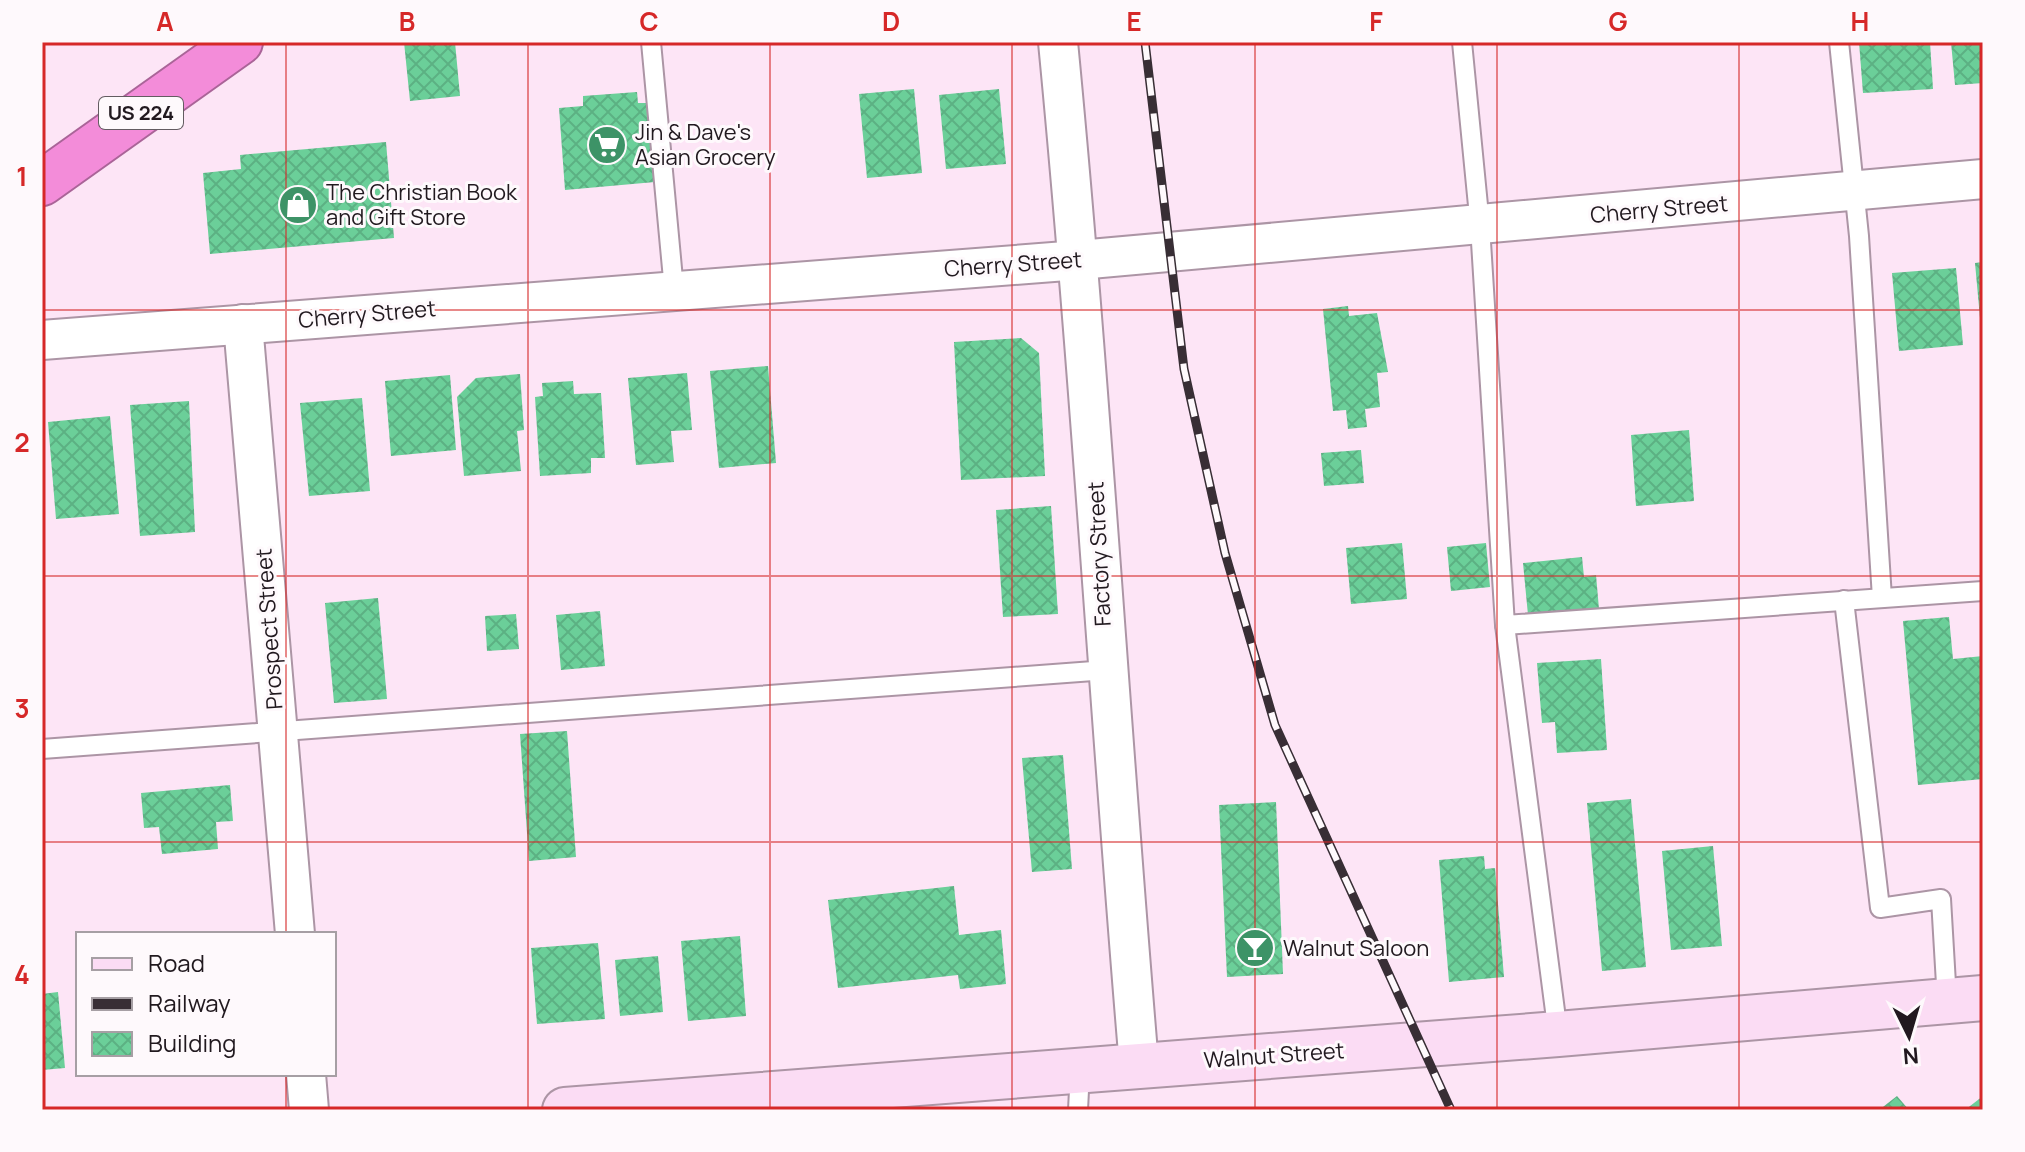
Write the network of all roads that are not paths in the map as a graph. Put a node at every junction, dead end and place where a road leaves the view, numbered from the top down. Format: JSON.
{"nodes":[{"id":1,"x":240,"y":42,"type":"edge"},
{"id":2,"x":651,"y":42,"type":"edge"},
{"id":3,"x":1058,"y":42,"type":"edge"},
{"id":4,"x":1462,"y":42,"type":"edge"},
{"id":5,"x":1839,"y":42,"type":"edge"},
{"id":6,"x":1983,"y":179,"type":"edge"},
{"id":7,"x":42,"y":183,"type":"edge"},
{"id":8,"x":1855,"y":191,"type":"junction"},
{"id":9,"x":1480,"y":226,"type":"junction"},
{"id":10,"x":1079,"y":260,"type":"junction"},
{"id":11,"x":674,"y":290,"type":"junction"},
{"id":12,"x":243,"y":324,"type":"junction"},
{"id":13,"x":42,"y":340,"type":"edge"},
{"id":14,"x":1983,"y":591,"type":"edge"},
{"id":15,"x":1882,"y":598,"type":"junction"},
{"id":16,"x":1844,"y":600,"type":"junction"},
{"id":17,"x":1505,"y":625,"type":"junction"},
{"id":18,"x":1107,"y":670,"type":"junction"},
{"id":19,"x":277,"y":730,"type":"junction"},
{"id":20,"x":42,"y":749,"type":"edge"},
{"id":21,"x":295,"y":932,"type":"edge"},
{"id":22,"x":1965,"y":999,"type":"edge"},
{"id":23,"x":1558,"y":1034,"type":"junction"},
{"id":24,"x":1139,"y":1065,"type":"junction"},
{"id":25,"x":306,"y":1076,"type":"edge"},
{"id":26,"x":1079,"y":1090,"type":"edge"},
{"id":27,"x":309,"y":1110,"type":"edge"},
{"id":28,"x":565,"y":1110,"type":"edge"}],
"edges":[{"from":1,"to":7,"type":"highway","number":"US 224"},
{"from":2,"to":11,"type":"lane"},
{"from":3,"to":10,"type":"street","name":"Factory Street"},
{"from":4,"to":9,"type":"lane"},
{"from":5,"to":8,"type":"lane"},
{"from":6,"to":8,"type":"street","name":"Cherry Street"},
{"from":8,"to":9,"type":"street","name":"Cherry Street"},
{"from":8,"to":15,"type":"lane"},
{"from":9,"to":10,"type":"street","name":"Cherry Street"},
{"from":9,"to":17,"type":"lane"},
{"from":10,"to":11,"type":"street","name":"Cherry Street"},
{"from":10,"to":18,"type":"street","name":"Factory Street"},
{"from":11,"to":12,"type":"street","name":"Cherry Street"},
{"from":12,"to":13,"type":"street","name":"Cherry Street"},
{"from":12,"to":19,"type":"street","name":"Prospect Street"},
{"from":14,"to":15,"type":"lane"},
{"from":15,"to":16,"type":"lane"},
{"from":16,"to":17,"type":"lane"},
{"from":16,"to":22,"type":"lane"},
{"from":17,"to":23,"type":"lane"},
{"from":18,"to":19,"type":"lane"},
{"from":18,"to":24,"type":"street","name":"Factory Street"},
{"from":19,"to":20,"type":"lane"},
{"from":19,"to":21,"type":"street","name":"Prospect Street"},
{"from":22,"to":23,"type":"street","name":"Walnut Street"},
{"from":23,"to":24,"type":"street","name":"Walnut Street"},
{"from":24,"to":26,"type":"street","name":"Walnut Street"},
{"from":25,"to":27,"type":"street"},
{"from":26,"to":28,"type":"street","name":"Walnut Street"}]}
